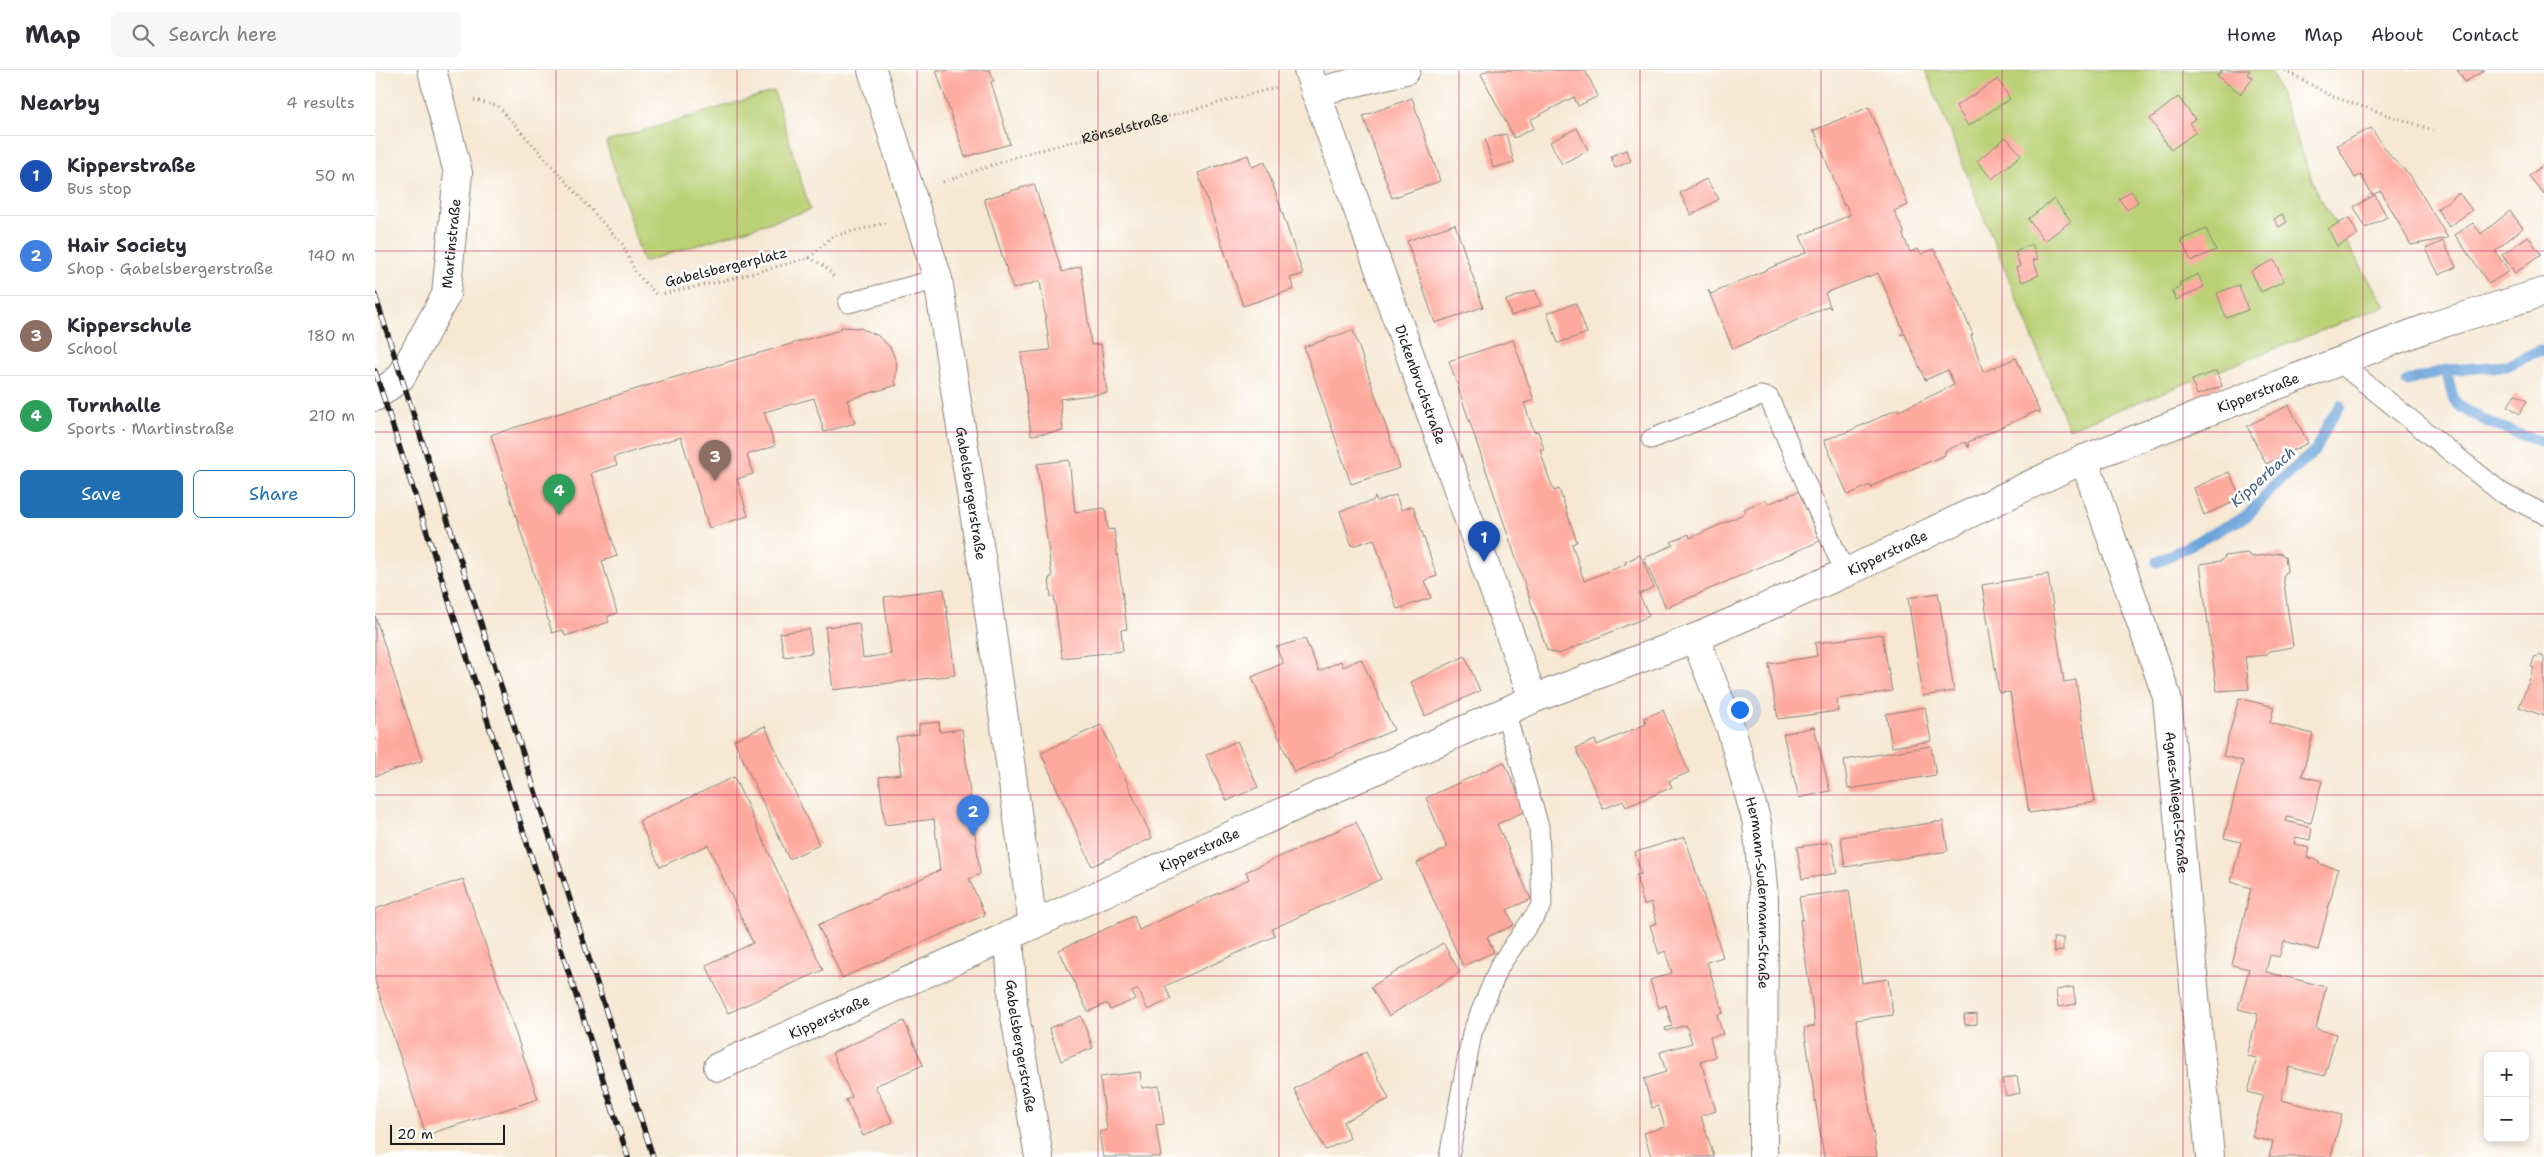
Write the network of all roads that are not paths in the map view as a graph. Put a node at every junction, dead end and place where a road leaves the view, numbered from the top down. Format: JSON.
{"nodes":[{"id":1,"x":432,"y":70,"type":"edge"},
{"id":2,"x":872,"y":70,"type":"edge"},
{"id":3,"x":1406,"y":70,"type":"edge"},
{"id":4,"x":1311,"y":81,"type":"edge"},
{"id":5,"x":938,"y":279,"type":"junction"},
{"id":6,"x":2544,"y":292,"type":"edge"},
{"id":7,"x":849,"y":303,"type":"dead end"},
{"id":8,"x":2339,"y":362,"type":"junction"},
{"id":9,"x":375,"y":397,"type":"edge"},
{"id":10,"x":1651,"y":439,"type":"dead end"},
{"id":11,"x":2083,"y":460,"type":"junction"},
{"id":12,"x":2544,"y":514,"type":"edge"},
{"id":13,"x":1845,"y":573,"type":"junction"},
{"id":14,"x":1695,"y":638,"type":"junction"},
{"id":15,"x":1533,"y":699,"type":"junction"},
{"id":16,"x":1505,"y":711,"type":"junction"},
{"id":17,"x":1021,"y":930,"type":"junction"},
{"id":18,"x":718,"y":1067,"type":"dead end"},
{"id":19,"x":1039,"y":1157,"type":"edge"},
{"id":20,"x":1449,"y":1157,"type":"edge"},
{"id":21,"x":1763,"y":1157,"type":"edge"},
{"id":22,"x":2210,"y":1157,"type":"edge"}],
"edges":[{"from":1,"to":9,"type":"street","name":"Martinstraße"},
{"from":2,"to":5,"type":"street","name":"Gabelsbergerstraße"},
{"from":3,"to":4,"type":"street"},
{"from":4,"to":15,"type":"street","name":"Dickenbruchstraße"},
{"from":5,"to":7,"type":"lane"},
{"from":5,"to":17,"type":"street","name":"Gabelsbergerstraße"},
{"from":6,"to":8,"type":"street","name":"Kipperstraße"},
{"from":8,"to":11,"type":"street","name":"Kipperstraße"},
{"from":8,"to":12,"type":"lane"},
{"from":10,"to":13,"type":"lane"},
{"from":11,"to":13,"type":"street","name":"Kipperstraße"},
{"from":11,"to":22,"type":"street","name":"Agnes-Miegel-Straße"},
{"from":13,"to":14,"type":"street","name":"Kipperstraße"},
{"from":14,"to":15,"type":"street","name":"Kipperstraße"},
{"from":14,"to":21,"type":"street","name":"Hermann-Sudermann-Straße"},
{"from":15,"to":16,"type":"street","name":"Kipperstraße"},
{"from":16,"to":17,"type":"street","name":"Kipperstraße"},
{"from":16,"to":20,"type":"lane"},
{"from":17,"to":18,"type":"street","name":"Kipperstraße"},
{"from":17,"to":19,"type":"street","name":"Gabelsbergerstraße"}]}
